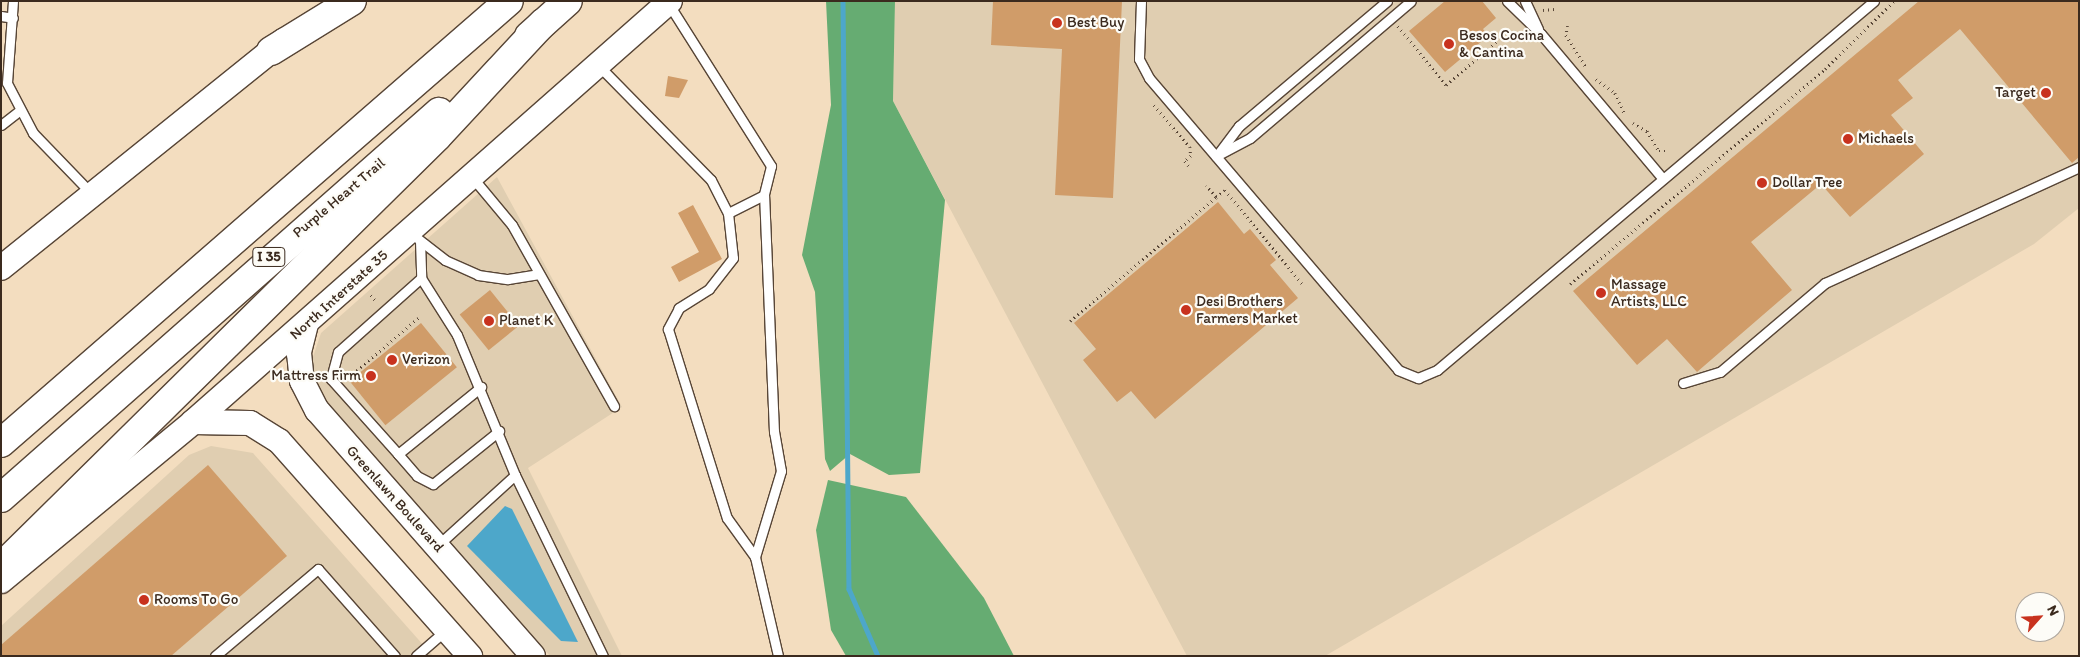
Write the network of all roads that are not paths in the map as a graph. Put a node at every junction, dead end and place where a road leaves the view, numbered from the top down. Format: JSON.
{"nodes":[{"id":1,"x":13,"y":1,"type":"edge"},
{"id":2,"x":333,"y":1,"type":"edge"},
{"id":3,"x":352,"y":1,"type":"edge"},
{"id":4,"x":509,"y":1,"type":"edge"},
{"id":5,"x":568,"y":1,"type":"edge"},
{"id":6,"x":1141,"y":1,"type":"edge"},
{"id":7,"x":1387,"y":1,"type":"edge"},
{"id":8,"x":1410,"y":1,"type":"edge"},
{"id":9,"x":1507,"y":1,"type":"edge"},
{"id":10,"x":1525,"y":1,"type":"edge"},
{"id":11,"x":1874,"y":1,"type":"edge"},
{"id":12,"x":669,"y":2,"type":"edge"},
{"id":13,"x":1,"y":16,"type":"edge"},
{"id":14,"x":13,"y":18,"type":"junction"},
{"id":15,"x":543,"y":23,"type":"junction"},
{"id":16,"x":1541,"y":34,"type":"junction"},
{"id":17,"x":271,"y":51,"type":"junction"},
{"id":18,"x":598,"y":65,"type":"junction"},
{"id":19,"x":20,"y":110,"type":"junction"},
{"id":20,"x":1,"y":125,"type":"edge"},
{"id":21,"x":1216,"y":156,"type":"junction"},
{"id":22,"x":2079,"y":167,"type":"edge"},
{"id":23,"x":472,"y":176,"type":"junction"},
{"id":24,"x":1663,"y":179,"type":"junction"},
{"id":25,"x":92,"y":194,"type":"junction"},
{"id":26,"x":764,"y":195,"type":"junction"},
{"id":27,"x":728,"y":213,"type":"junction"},
{"id":28,"x":415,"y":236,"type":"junction"},
{"id":29,"x":1,"y":268,"type":"edge"},
{"id":30,"x":538,"y":274,"type":"junction"},
{"id":31,"x":422,"y":278,"type":"junction"},
{"id":32,"x":306,"y":324,"type":"junction"},
{"id":33,"x":1683,"y":382,"type":"dead end"},
{"id":34,"x":481,"y":387,"type":"junction"},
{"id":35,"x":614,"y":406,"type":"dead end"},
{"id":36,"x":193,"y":422,"type":"junction"},
{"id":37,"x":499,"y":431,"type":"junction"},
{"id":38,"x":1,"y":443,"type":"edge"},
{"id":39,"x":398,"y":454,"type":"junction"},
{"id":40,"x":515,"y":475,"type":"junction"},
{"id":41,"x":1,"y":498,"type":"edge"},
{"id":42,"x":437,"y":546,"type":"junction"},
{"id":43,"x":755,"y":557,"type":"junction"},
{"id":44,"x":1,"y":567,"type":"edge"},
{"id":45,"x":1,"y":581,"type":"edge"},
{"id":46,"x":446,"y":630,"type":"junction"},
{"id":47,"x":215,"y":656,"type":"edge"},
{"id":48,"x":395,"y":656,"type":"edge"},
{"id":49,"x":416,"y":656,"type":"edge"},
{"id":50,"x":470,"y":656,"type":"edge"},
{"id":51,"x":533,"y":656,"type":"edge"},
{"id":52,"x":603,"y":656,"type":"edge"},
{"id":53,"x":778,"y":656,"type":"edge"}],
"edges":[{"from":1,"to":14,"type":"lane"},
{"from":2,"to":17,"type":"main road"},
{"from":3,"to":17,"type":"highway"},
{"from":4,"to":38,"type":"highway","number":"I 35"},
{"from":5,"to":15,"type":"highway","name":"Purple Heart Trail","number":"I 35"},
{"from":6,"to":21,"type":"lane"},
{"from":7,"to":21,"type":"lane"},
{"from":8,"to":21,"type":"lane"},
{"from":9,"to":16,"type":"lane"},
{"from":10,"to":16,"type":"lane"},
{"from":11,"to":24,"type":"lane"},
{"from":12,"to":18,"type":"main road","name":"North Interstate 35"},
{"from":12,"to":26,"type":"lane"},
{"from":13,"to":14,"type":"lane"},
{"from":14,"to":19,"type":"lane"},
{"from":15,"to":41,"type":"highway","name":"Purple Heart Trail","number":"I 35"},
{"from":15,"to":44,"type":"highway"},
{"from":16,"to":24,"type":"lane"},
{"from":17,"to":25,"type":"main road"},
{"from":18,"to":23,"type":"main road","name":"North Interstate 35"},
{"from":18,"to":27,"type":"lane"},
{"from":19,"to":20,"type":"lane"},
{"from":19,"to":25,"type":"lane"},
{"from":21,"to":24,"type":"lane"},
{"from":22,"to":33,"type":"lane"},
{"from":23,"to":28,"type":"main road","name":"North Interstate 35"},
{"from":23,"to":30,"type":"lane"},
{"from":25,"to":29,"type":"main road"},
{"from":26,"to":27,"type":"lane"},
{"from":26,"to":43,"type":"lane"},
{"from":27,"to":43,"type":"lane"},
{"from":28,"to":30,"type":"lane"},
{"from":28,"to":31,"type":"lane"},
{"from":28,"to":32,"type":"main road","name":"North Interstate 35"},
{"from":30,"to":35,"type":"lane"},
{"from":31,"to":34,"type":"lane"},
{"from":31,"to":39,"type":"lane"},
{"from":32,"to":36,"type":"main road","name":"North Interstate 35"},
{"from":32,"to":42,"type":"main road","name":"Greenlawn Boulevard"},
{"from":34,"to":37,"type":"lane"},
{"from":34,"to":39,"type":"lane"},
{"from":36,"to":45,"type":"main road","name":"North Interstate 35"},
{"from":36,"to":46,"type":"main road"},
{"from":37,"to":39,"type":"lane"},
{"from":37,"to":40,"type":"lane"},
{"from":40,"to":42,"type":"lane"},
{"from":40,"to":52,"type":"lane"},
{"from":42,"to":51,"type":"main road","name":"Greenlawn Boulevard"},
{"from":43,"to":53,"type":"lane"},
{"from":46,"to":49,"type":"lane"},
{"from":46,"to":50,"type":"main road"},
{"from":47,"to":48,"type":"lane"}]}
